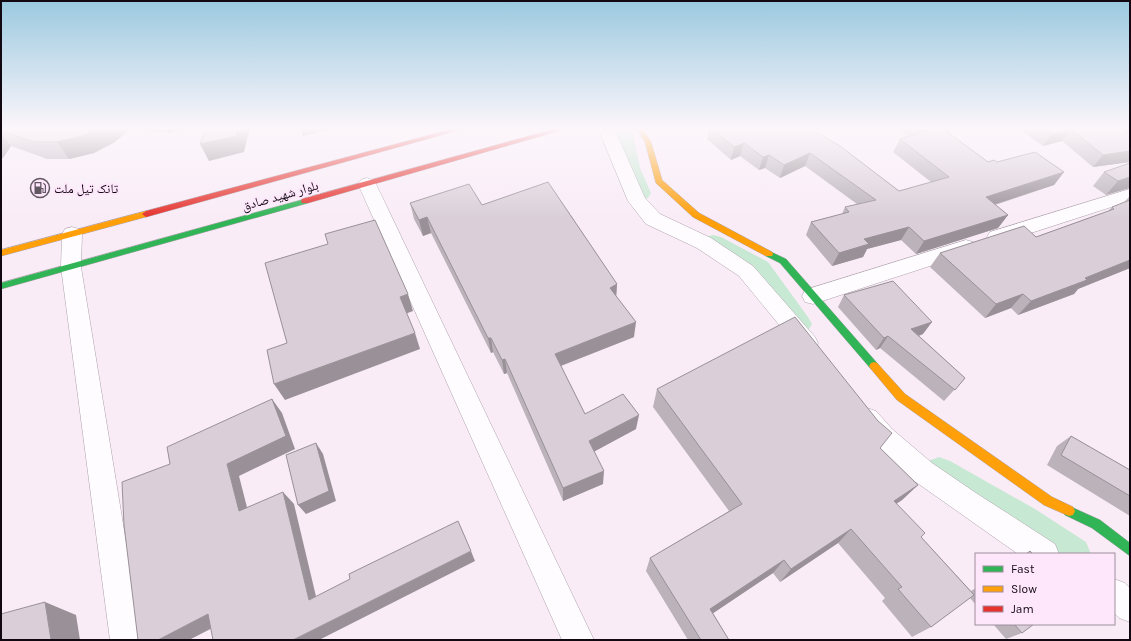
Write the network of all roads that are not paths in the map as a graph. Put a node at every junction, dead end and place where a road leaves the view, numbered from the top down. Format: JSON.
{"nodes":[{"id":1,"x":353,"y":158,"type":"edge"},
{"id":2,"x":460,"y":158,"type":"edge"},
{"id":3,"x":619,"y":158,"type":"edge"},
{"id":4,"x":652,"y":158,"type":"edge"},
{"id":5,"x":367,"y":184,"type":"junction"},
{"id":6,"x":1130,"y":195,"type":"edge"},
{"id":7,"x":72,"y":234,"type":"junction"},
{"id":8,"x":1,"y":253,"type":"edge"},
{"id":9,"x":71,"y":267,"type":"junction"},
{"id":10,"x":1,"y":286,"type":"edge"},
{"id":11,"x":813,"y":296,"type":"junction"},
{"id":12,"x":819,"y":358,"type":"edge"},
{"id":13,"x":856,"y":405,"type":"edge"},
{"id":14,"x":1130,"y":550,"type":"edge"},
{"id":15,"x":1043,"y":553,"type":"edge"},
{"id":16,"x":1115,"y":595,"type":"edge"},
{"id":17,"x":1130,"y":607,"type":"edge"},
{"id":18,"x":126,"y":640,"type":"edge"},
{"id":19,"x":578,"y":640,"type":"edge"}],
"edges":[{"from":1,"to":7,"type":"main road","name":"بلوار شهید صادق"},
{"from":2,"to":5,"type":"main road","name":"بلوار شهید صادق"},
{"from":3,"to":12,"type":"street"},
{"from":4,"to":11,"type":"main road"},
{"from":5,"to":9,"type":"main road","name":"بلوار شهید صادق"},
{"from":5,"to":19,"type":"street"},
{"from":6,"to":11,"type":"street"},
{"from":7,"to":8,"type":"main road","name":"بلوار شهید صادق"},
{"from":7,"to":9,"type":"street"},
{"from":9,"to":10,"type":"main road","name":"بلوار شهید صادق"},
{"from":9,"to":18,"type":"street"},
{"from":11,"to":14,"type":"main road"},
{"from":13,"to":15,"type":"street"},
{"from":16,"to":17,"type":"street"}]}
